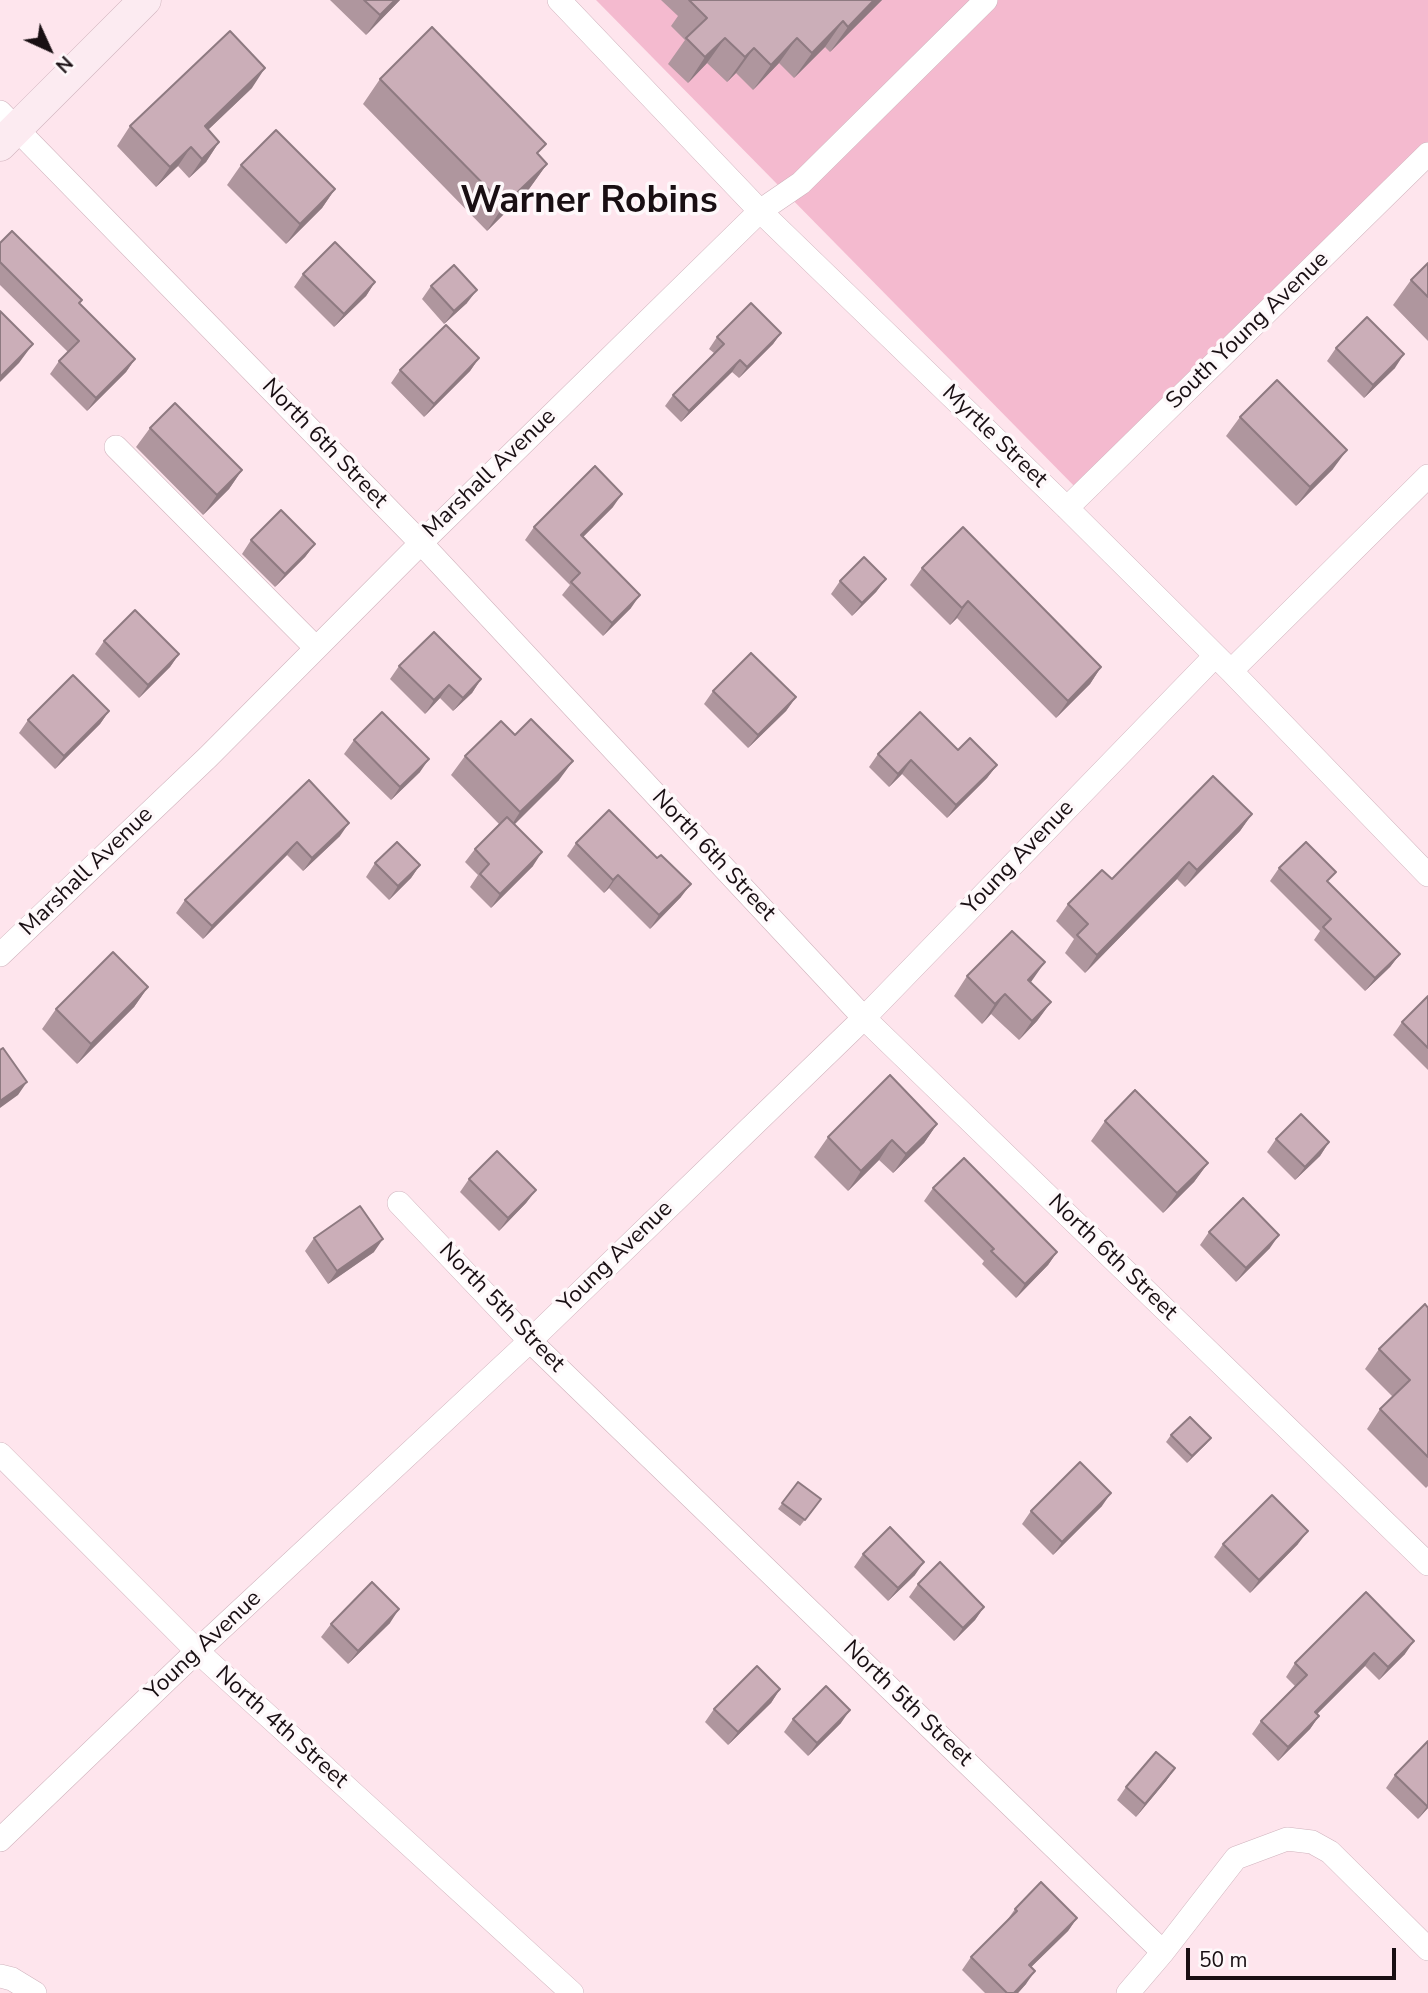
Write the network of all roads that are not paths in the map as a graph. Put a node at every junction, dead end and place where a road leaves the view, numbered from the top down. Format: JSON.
{"nodes":[{"id":1,"x":145,"y":0,"type":"edge"},
{"id":2,"x":559,"y":0,"type":"edge"},
{"id":3,"x":986,"y":0,"type":"edge"},
{"id":4,"x":6,"y":129,"type":"edge"},
{"id":5,"x":1428,"y":154,"type":"edge"},
{"id":6,"x":760,"y":211,"type":"junction"},
{"id":7,"x":116,"y":447,"type":"dead end"},
{"id":8,"x":1428,"y":476,"type":"edge"},
{"id":9,"x":1067,"y":508,"type":"junction"},
{"id":10,"x":421,"y":543,"type":"junction"},
{"id":11,"x":316,"y":648,"type":"junction"},
{"id":12,"x":1223,"y":663,"type":"junction"},
{"id":13,"x":1428,"y":875,"type":"edge"},
{"id":14,"x":0,"y":955,"type":"edge"},
{"id":15,"x":864,"y":1018,"type":"junction"},
{"id":16,"x":399,"y":1203,"type":"dead end"},
{"id":17,"x":530,"y":1341,"type":"junction"},
{"id":18,"x":0,"y":1454,"type":"edge"},
{"id":19,"x":1428,"y":1564,"type":"edge"},
{"id":20,"x":197,"y":1651,"type":"junction"},
{"id":21,"x":0,"y":1840,"type":"edge"},
{"id":22,"x":1428,"y":1949,"type":"edge"},
{"id":23,"x":1163,"y":1952,"type":"junction"},
{"id":24,"x":0,"y":1976,"type":"edge"},
{"id":25,"x":34,"y":1993,"type":"edge"},
{"id":26,"x":572,"y":1993,"type":"edge"},
{"id":27,"x":1128,"y":1993,"type":"edge"}],
"edges":[{"from":1,"to":4,"type":"main road"},
{"from":2,"to":6,"type":"street","name":"Myrtle Street"},
{"from":3,"to":6,"type":"street","name":"Marshall Avenue"},
{"from":4,"to":10,"type":"street","name":"North 6th Street"},
{"from":5,"to":9,"type":"street","name":"South Young Avenue"},
{"from":6,"to":9,"type":"street","name":"Myrtle Street"},
{"from":6,"to":10,"type":"street","name":"Marshall Avenue"},
{"from":7,"to":11,"type":"street"},
{"from":8,"to":12,"type":"street","name":"Young Avenue"},
{"from":9,"to":12,"type":"street","name":"Myrtle Street"},
{"from":10,"to":11,"type":"street","name":"Marshall Avenue"},
{"from":10,"to":15,"type":"street","name":"North 6th Street"},
{"from":11,"to":14,"type":"street","name":"Marshall Avenue"},
{"from":12,"to":13,"type":"street","name":"Myrtle Street"},
{"from":12,"to":15,"type":"street","name":"Young Avenue"},
{"from":15,"to":17,"type":"street","name":"Young Avenue"},
{"from":15,"to":19,"type":"street","name":"North 6th Street"},
{"from":16,"to":17,"type":"street","name":"North 5th Street"},
{"from":17,"to":20,"type":"street","name":"Young Avenue"},
{"from":17,"to":23,"type":"street","name":"North 5th Street"},
{"from":18,"to":20,"type":"street","name":"North 4th Street"},
{"from":20,"to":21,"type":"street","name":"Young Avenue"},
{"from":20,"to":26,"type":"street","name":"North 4th Street"},
{"from":22,"to":23,"type":"street"},
{"from":23,"to":27,"type":"street"},
{"from":24,"to":25,"type":"street"}]}
